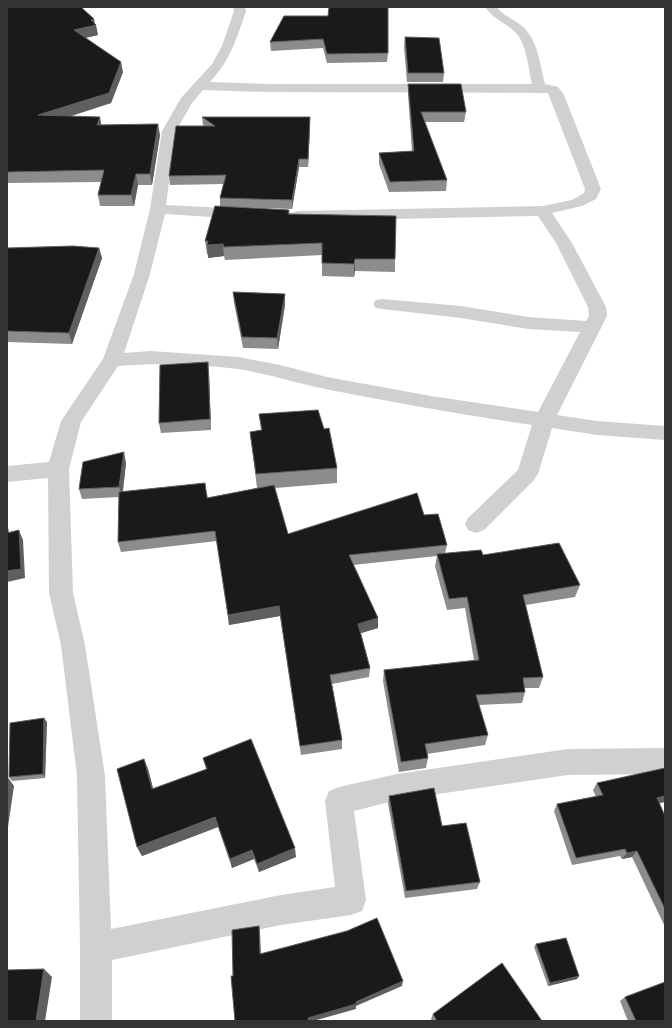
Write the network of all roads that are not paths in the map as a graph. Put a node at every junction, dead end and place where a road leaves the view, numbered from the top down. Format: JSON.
{"nodes":[{"id":1,"x":239,"y":7,"type":"edge"},
{"id":2,"x":491,"y":7,"type":"edge"},
{"id":3,"x":201,"y":86,"type":"junction"},
{"id":4,"x":539,"y":88,"type":"junction"},
{"id":5,"x":158,"y":209,"type":"junction"},
{"id":6,"x":543,"y":211,"type":"junction"},
{"id":7,"x":262,"y":215,"type":"edge"},
{"id":8,"x":285,"y":216,"type":"edge"},
{"id":9,"x":382,"y":304,"type":"dead end"},
{"id":10,"x":593,"y":327,"type":"junction"},
{"id":11,"x":112,"y":360,"type":"junction"},
{"id":12,"x":544,"y":420,"type":"junction"},
{"id":13,"x":665,"y":433,"type":"edge"},
{"id":14,"x":58,"y":468,"type":"junction"},
{"id":15,"x":7,"y":474,"type":"edge"},
{"id":16,"x":476,"y":524,"type":"dead end"},
{"id":17,"x":665,"y":761,"type":"edge"},
{"id":18,"x":96,"y":948,"type":"junction"},
{"id":19,"x":96,"y":1021,"type":"edge"}],
"edges":[{"from":1,"to":3,"type":"street"},
{"from":2,"to":4,"type":"street"},
{"from":3,"to":4,"type":"street"},
{"from":3,"to":5,"type":"street"},
{"from":4,"to":6,"type":"street"},
{"from":5,"to":7,"type":"street"},
{"from":5,"to":11,"type":"street"},
{"from":6,"to":8,"type":"street"},
{"from":6,"to":10,"type":"street"},
{"from":9,"to":10,"type":"street"},
{"from":10,"to":12,"type":"street"},
{"from":11,"to":12,"type":"street"},
{"from":11,"to":14,"type":"street"},
{"from":12,"to":13,"type":"street"},
{"from":12,"to":16,"type":"street"},
{"from":14,"to":15,"type":"street"},
{"from":14,"to":18,"type":"street"},
{"from":17,"to":18,"type":"street"},
{"from":18,"to":19,"type":"street"}]}
